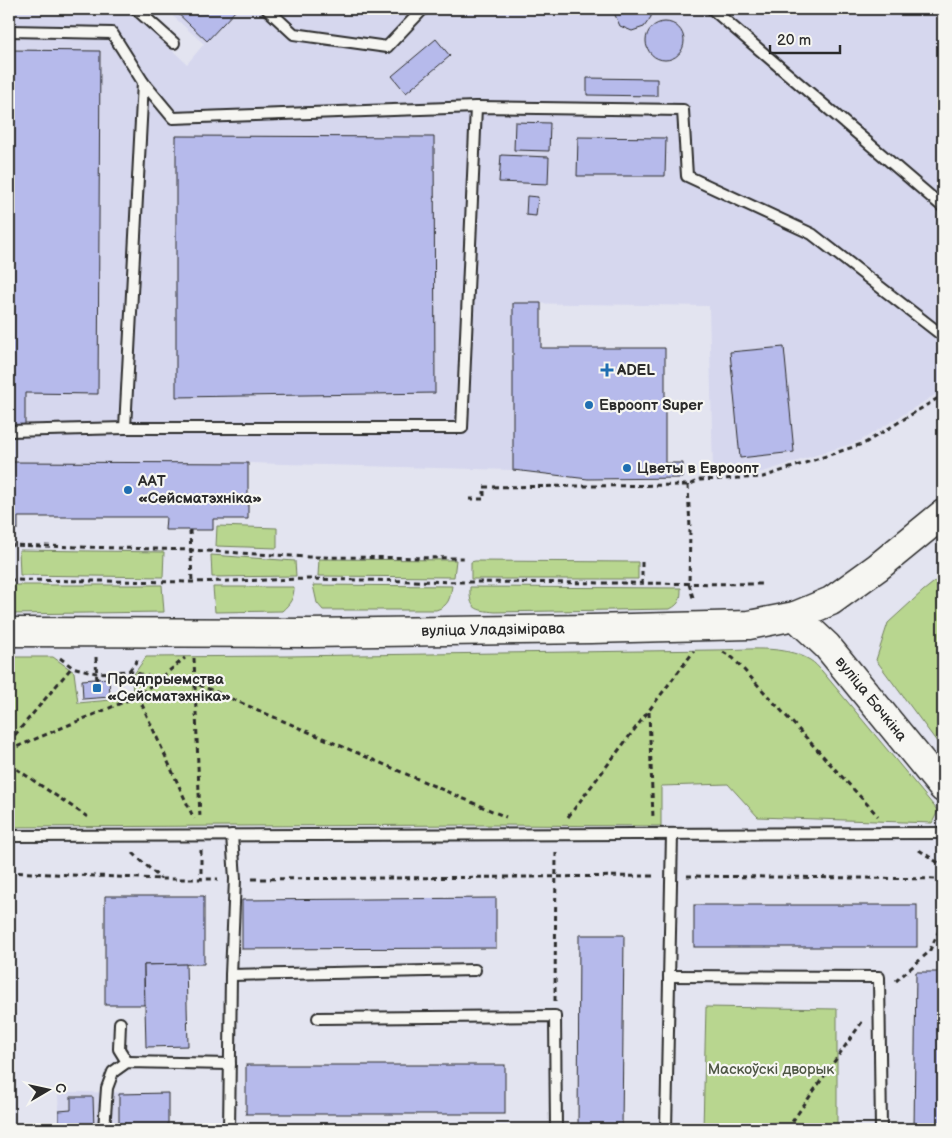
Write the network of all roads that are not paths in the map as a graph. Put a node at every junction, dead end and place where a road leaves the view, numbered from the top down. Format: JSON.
{"nodes":[{"id":1,"x":136,"y":9,"type":"edge"},
{"id":2,"x":267,"y":9,"type":"edge"},
{"id":3,"x":423,"y":9,"type":"edge"},
{"id":4,"x":712,"y":9,"type":"edge"},
{"id":5,"x":9,"y":31,"type":"edge"},
{"id":6,"x":174,"y":43,"type":"dead end"},
{"id":7,"x":143,"y":82,"type":"junction"},
{"id":8,"x":476,"y":108,"type":"junction"},
{"id":9,"x":943,"y":207,"type":"edge"},
{"id":10,"x":943,"y":336,"type":"edge"},
{"id":11,"x":125,"y":428,"type":"junction"},
{"id":12,"x":9,"y":431,"type":"edge"},
{"id":13,"x":943,"y":514,"type":"edge"},
{"id":14,"x":795,"y":616,"type":"junction"},
{"id":15,"x":9,"y":632,"type":"edge"},
{"id":16,"x":943,"y":788,"type":"edge"},
{"id":17,"x":943,"y":833,"type":"edge"},
{"id":18,"x":672,"y":834,"type":"junction"},
{"id":19,"x":232,"y":835,"type":"junction"},
{"id":20,"x":9,"y":836,"type":"edge"},
{"id":21,"x":475,"y":970,"type":"dead end"},
{"id":22,"x":231,"y":976,"type":"junction"},
{"id":23,"x":669,"y":976,"type":"junction"},
{"id":24,"x":318,"y":1018,"type":"dead end"},
{"id":25,"x":120,"y":1024,"type":"dead end"},
{"id":26,"x":127,"y":1062,"type":"junction"},
{"id":27,"x":230,"y":1064,"type":"junction"},
{"id":28,"x":104,"y":1129,"type":"edge"},
{"id":29,"x":229,"y":1129,"type":"edge"},
{"id":30,"x":556,"y":1129,"type":"edge"},
{"id":31,"x":666,"y":1129,"type":"edge"},
{"id":32,"x":881,"y":1129,"type":"edge"}],
"edges":[{"from":1,"to":6,"type":"lane"},
{"from":2,"to":3,"type":"lane"},
{"from":4,"to":9,"type":"lane"},
{"from":5,"to":7,"type":"lane"},
{"from":7,"to":8,"type":"lane"},
{"from":7,"to":11,"type":"lane"},
{"from":8,"to":10,"type":"lane"},
{"from":8,"to":11,"type":"lane"},
{"from":11,"to":12,"type":"lane"},
{"from":13,"to":14,"type":"main road","name":"вуліца Уладзімірава"},
{"from":14,"to":15,"type":"main road","name":"вуліца Уладзімірава"},
{"from":14,"to":16,"type":"main road","name":"вуліца Бочкіна"},
{"from":17,"to":18,"type":"lane"},
{"from":18,"to":19,"type":"lane"},
{"from":18,"to":23,"type":"lane"},
{"from":19,"to":20,"type":"lane"},
{"from":19,"to":22,"type":"lane"},
{"from":21,"to":22,"type":"lane"},
{"from":22,"to":27,"type":"lane"},
{"from":23,"to":31,"type":"lane"},
{"from":23,"to":32,"type":"lane"},
{"from":24,"to":30,"type":"lane"},
{"from":25,"to":26,"type":"lane"},
{"from":26,"to":27,"type":"lane"},
{"from":26,"to":28,"type":"lane"},
{"from":27,"to":29,"type":"lane"}]}
